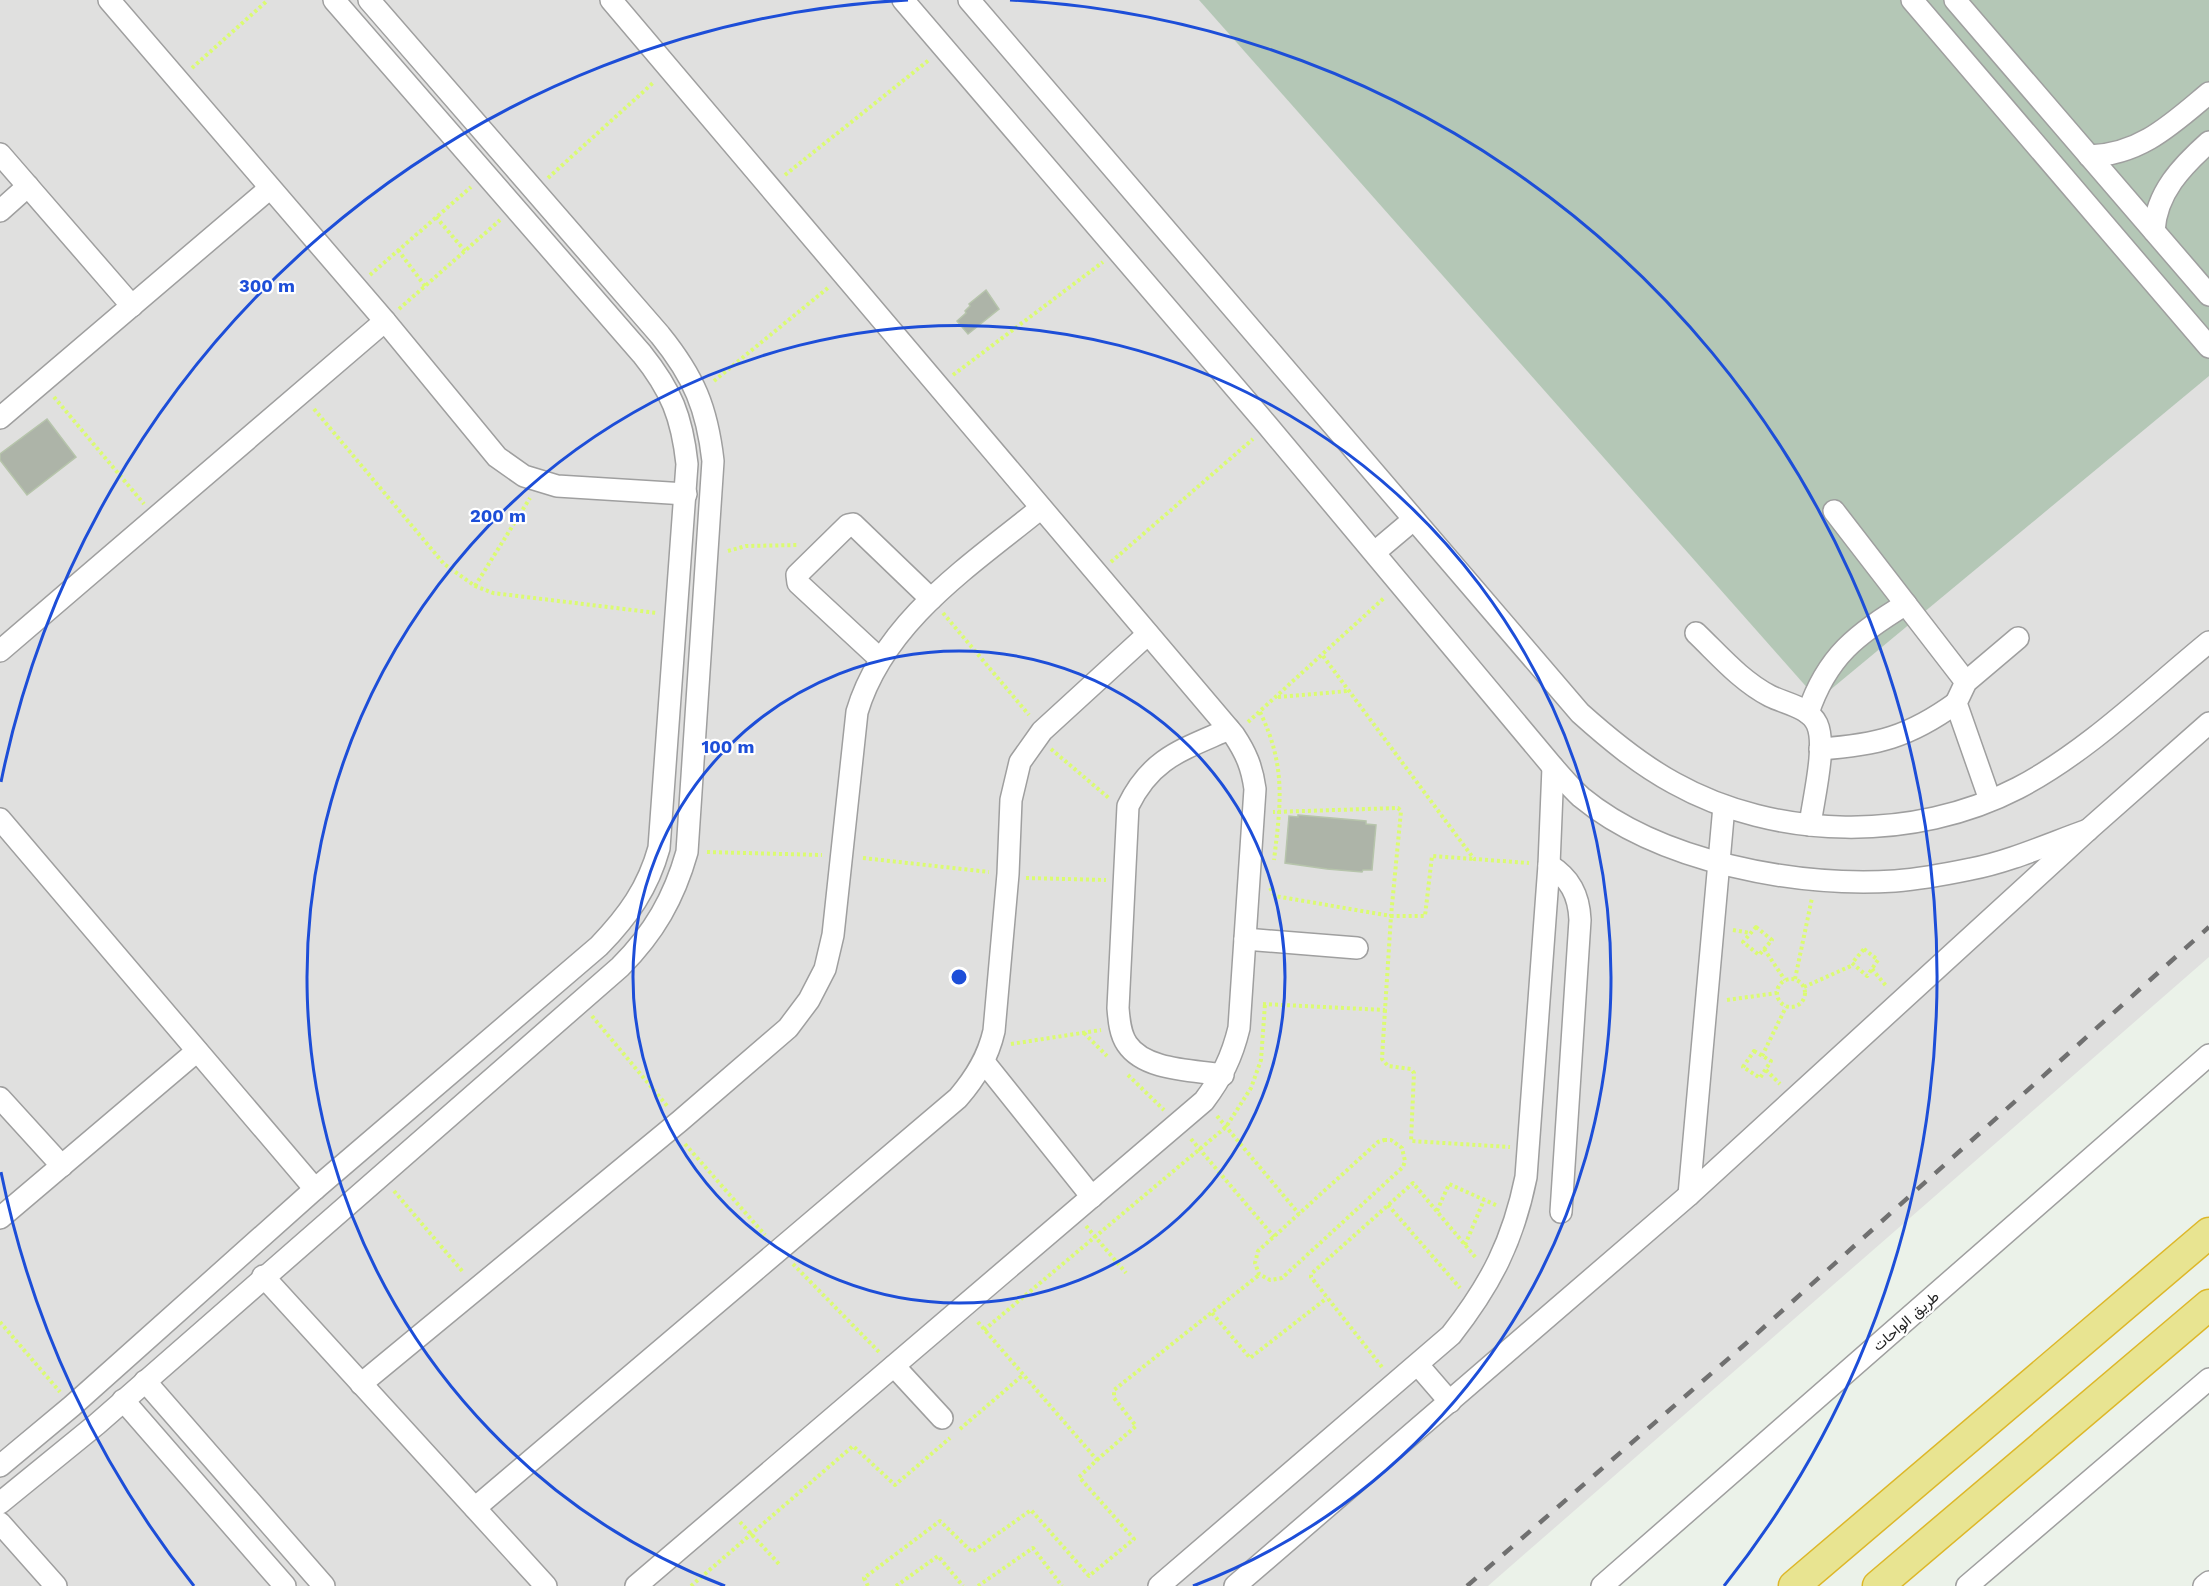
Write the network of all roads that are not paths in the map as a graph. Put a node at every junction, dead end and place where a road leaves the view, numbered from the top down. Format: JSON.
{"nodes":[{"id":1,"x":109,"y":0,"type":"edge"},
{"id":2,"x":334,"y":0,"type":"edge"},
{"id":3,"x":369,"y":0,"type":"edge"},
{"id":4,"x":611,"y":0,"type":"edge"},
{"id":5,"x":903,"y":0,"type":"edge"},
{"id":6,"x":969,"y":0,"type":"edge"},
{"id":7,"x":1912,"y":0,"type":"edge"},
{"id":8,"x":1955,"y":0,"type":"edge"},
{"id":9,"x":2015,"y":71,"type":"junction"},
{"id":10,"x":1991,"y":92,"type":"junction"},
{"id":11,"x":2209,"y":93,"type":"edge"},
{"id":12,"x":2209,"y":142,"type":"edge"},
{"id":13,"x":0,"y":154,"type":"edge"},
{"id":14,"x":2089,"y":156,"type":"junction"},
{"id":15,"x":28,"y":186,"type":"junction"},
{"id":16,"x":270,"y":188,"type":"junction"},
{"id":17,"x":0,"y":211,"type":"edge"},
{"id":18,"x":2154,"y":231,"type":"junction"},
{"id":19,"x":620,"y":289,"type":"junction"},
{"id":20,"x":2209,"y":295,"type":"edge"},
{"id":21,"x":132,"y":306,"type":"junction"},
{"id":22,"x":601,"y":306,"type":"junction"},
{"id":23,"x":385,"y":321,"type":"junction"},
{"id":24,"x":2209,"y":347,"type":"edge"},
{"id":25,"x":0,"y":418,"type":"edge"},
{"id":26,"x":686,"y":494,"type":"junction"},
{"id":27,"x":1041,"y":508,"type":"junction"},
{"id":28,"x":1834,"y":511,"type":"dead end"},
{"id":29,"x":1413,"y":520,"type":"junction"},
{"id":30,"x":1375,"y":552,"type":"junction"},
{"id":31,"x":931,"y":599,"type":"junction"},
{"id":32,"x":1906,"y":604,"type":"junction"},
{"id":33,"x":1696,"y":633,"type":"dead end"},
{"id":34,"x":1148,"y":634,"type":"junction"},
{"id":35,"x":2018,"y":639,"type":"dead end"},
{"id":36,"x":2209,"y":642,"type":"edge"},
{"id":37,"x":0,"y":651,"type":"edge"},
{"id":38,"x":880,"y":659,"type":"junction"},
{"id":39,"x":1966,"y":682,"type":"junction"},
{"id":40,"x":1956,"y":703,"type":"junction"},
{"id":41,"x":1808,"y":713,"type":"junction"},
{"id":42,"x":669,"y":718,"type":"junction"},
{"id":43,"x":696,"y":722,"type":"junction"},
{"id":44,"x":2209,"y":723,"type":"edge"},
{"id":45,"x":1231,"y":732,"type":"junction"},
{"id":46,"x":1820,"y":749,"type":"junction"},
{"id":47,"x":1553,"y":767,"type":"junction"},
{"id":48,"x":1990,"y":800,"type":"junction"},
{"id":49,"x":1724,"y":806,"type":"junction"},
{"id":50,"x":0,"y":819,"type":"edge"},
{"id":51,"x":1810,"y":825,"type":"junction"},
{"id":52,"x":2088,"y":830,"type":"junction"},
{"id":53,"x":1719,"y":862,"type":"junction"},
{"id":54,"x":1549,"y":864,"type":"junction"},
{"id":55,"x":1245,"y":939,"type":"junction"},
{"id":56,"x":1357,"y":948,"type":"dead end"},
{"id":57,"x":197,"y":1051,"type":"junction"},
{"id":58,"x":987,"y":1055,"type":"junction"},
{"id":59,"x":2209,"y":1055,"type":"edge"},
{"id":60,"x":459,"y":1066,"type":"junction"},
{"id":61,"x":1223,"y":1075,"type":"junction"},
{"id":62,"x":479,"y":1089,"type":"junction"},
{"id":63,"x":0,"y":1098,"type":"edge"},
{"id":64,"x":62,"y":1166,"type":"junction"},
{"id":65,"x":315,"y":1189,"type":"junction"},
{"id":66,"x":1689,"y":1195,"type":"junction"},
{"id":67,"x":1092,"y":1197,"type":"junction"},
{"id":68,"x":1561,"y":1212,"type":"dead end"},
{"id":69,"x":0,"y":1218,"type":"edge"},
{"id":70,"x":2209,"y":1233,"type":"edge"},
{"id":71,"x":263,"y":1276,"type":"junction"},
{"id":72,"x":2209,"y":1305,"type":"edge"},
{"id":73,"x":1418,"y":1365,"type":"junction"},
{"id":74,"x":894,"y":1366,"type":"junction"},
{"id":75,"x":2209,"y":1379,"type":"edge"},
{"id":76,"x":145,"y":1381,"type":"junction"},
{"id":77,"x":361,"y":1384,"type":"junction"},
{"id":78,"x":123,"y":1400,"type":"junction"},
{"id":79,"x":1450,"y":1402,"type":"junction"},
{"id":80,"x":942,"y":1418,"type":"dead end"},
{"id":81,"x":46,"y":1427,"type":"junction"},
{"id":82,"x":66,"y":1449,"type":"junction"},
{"id":83,"x":0,"y":1466,"type":"edge"},
{"id":84,"x":0,"y":1503,"type":"edge"},
{"id":85,"x":475,"y":1509,"type":"junction"},
{"id":86,"x":0,"y":1523,"type":"edge"},
{"id":87,"x":2209,"y":1582,"type":"edge"},
{"id":88,"x":56,"y":1586,"type":"edge"},
{"id":89,"x":285,"y":1586,"type":"edge"},
{"id":90,"x":324,"y":1586,"type":"edge"},
{"id":91,"x":546,"y":1586,"type":"edge"},
{"id":92,"x":636,"y":1586,"type":"edge"},
{"id":93,"x":1159,"y":1586,"type":"edge"},
{"id":94,"x":1235,"y":1586,"type":"edge"},
{"id":95,"x":1602,"y":1586,"type":"edge"},
{"id":96,"x":1794,"y":1586,"type":"edge"},
{"id":97,"x":1878,"y":1586,"type":"edge"},
{"id":98,"x":1967,"y":1586,"type":"edge"},
{"id":99,"x":2204,"y":1586,"type":"edge"}],
"edges":[{"from":1,"to":16,"type":"street"},
{"from":2,"to":22,"type":"street"},
{"from":3,"to":19,"type":"street"},
{"from":4,"to":27,"type":"street"},
{"from":5,"to":30,"type":"street"},
{"from":6,"to":29,"type":"street"},
{"from":7,"to":10,"type":"street"},
{"from":8,"to":9,"type":"street"},
{"from":9,"to":10,"type":"street"},
{"from":9,"to":14,"type":"street"},
{"from":10,"to":24,"type":"street"},
{"from":11,"to":14,"type":"street"},
{"from":12,"to":18,"type":"street"},
{"from":13,"to":15,"type":"street"},
{"from":14,"to":18,"type":"street"},
{"from":15,"to":17,"type":"street"},
{"from":15,"to":21,"type":"street"},
{"from":16,"to":21,"type":"street"},
{"from":16,"to":23,"type":"street"},
{"from":18,"to":20,"type":"street"},
{"from":19,"to":22,"type":"street"},
{"from":19,"to":43,"type":"street"},
{"from":21,"to":25,"type":"street"},
{"from":22,"to":26,"type":"street"},
{"from":23,"to":26,"type":"street"},
{"from":23,"to":37,"type":"street"},
{"from":26,"to":42,"type":"street"},
{"from":27,"to":31,"type":"street"},
{"from":27,"to":34,"type":"street"},
{"from":28,"to":32,"type":"street"},
{"from":29,"to":30,"type":"street"},
{"from":29,"to":49,"type":"street"},
{"from":30,"to":47,"type":"street"},
{"from":31,"to":38,"type":"street"},
{"from":31,"to":38,"type":"street"},
{"from":32,"to":39,"type":"street"},
{"from":32,"to":41,"type":"street"},
{"from":33,"to":41,"type":"street"},
{"from":34,"to":45,"type":"street"},
{"from":34,"to":58,"type":"street"},
{"from":35,"to":39,"type":"street"},
{"from":36,"to":48,"type":"street"},
{"from":38,"to":77,"type":"street"},
{"from":39,"to":40,"type":"street"},
{"from":40,"to":46,"type":"street"},
{"from":40,"to":48,"type":"street"},
{"from":41,"to":46,"type":"street"},
{"from":42,"to":43,"type":"street"},
{"from":42,"to":60,"type":"street"},
{"from":43,"to":62,"type":"street"},
{"from":44,"to":52,"type":"street"},
{"from":45,"to":55,"type":"street"},
{"from":45,"to":61,"type":"street"},
{"from":46,"to":51,"type":"street"},
{"from":47,"to":53,"type":"street"},
{"from":47,"to":54,"type":"street"},
{"from":48,"to":51,"type":"street"},
{"from":49,"to":51,"type":"street"},
{"from":49,"to":53,"type":"street"},
{"from":50,"to":57,"type":"street"},
{"from":52,"to":53,"type":"street"},
{"from":52,"to":66,"type":"street"},
{"from":53,"to":66,"type":"street"},
{"from":54,"to":68,"type":"street"},
{"from":54,"to":73,"type":"street"},
{"from":55,"to":56,"type":"street"},
{"from":55,"to":61,"type":"street"},
{"from":57,"to":64,"type":"street"},
{"from":57,"to":65,"type":"street"},
{"from":58,"to":67,"type":"street"},
{"from":58,"to":85,"type":"street"},
{"from":59,"to":95,"type":"street","name":"طريق الواحات"},
{"from":60,"to":62,"type":"street"},
{"from":60,"to":65,"type":"street"},
{"from":61,"to":67,"type":"street"},
{"from":62,"to":71,"type":"street"},
{"from":63,"to":64,"type":"street"},
{"from":64,"to":69,"type":"street"},
{"from":65,"to":81,"type":"street"},
{"from":66,"to":79,"type":"street"},
{"from":67,"to":74,"type":"street"},
{"from":70,"to":96,"type":"highway"},
{"from":71,"to":76,"type":"street"},
{"from":71,"to":77,"type":"street"},
{"from":72,"to":97,"type":"highway"},
{"from":73,"to":79,"type":"street"},
{"from":73,"to":93,"type":"street"},
{"from":74,"to":80,"type":"street"},
{"from":74,"to":92,"type":"street"},
{"from":75,"to":98,"type":"street"},
{"from":76,"to":78,"type":"street"},
{"from":76,"to":90,"type":"street"},
{"from":77,"to":85,"type":"street"},
{"from":78,"to":82,"type":"street"},
{"from":78,"to":89,"type":"street"},
{"from":79,"to":94,"type":"street"},
{"from":81,"to":82,"type":"street"},
{"from":81,"to":83,"type":"street"},
{"from":82,"to":84,"type":"street"},
{"from":85,"to":91,"type":"street"},
{"from":86,"to":88,"type":"street"},
{"from":87,"to":99,"type":"street"}]}
